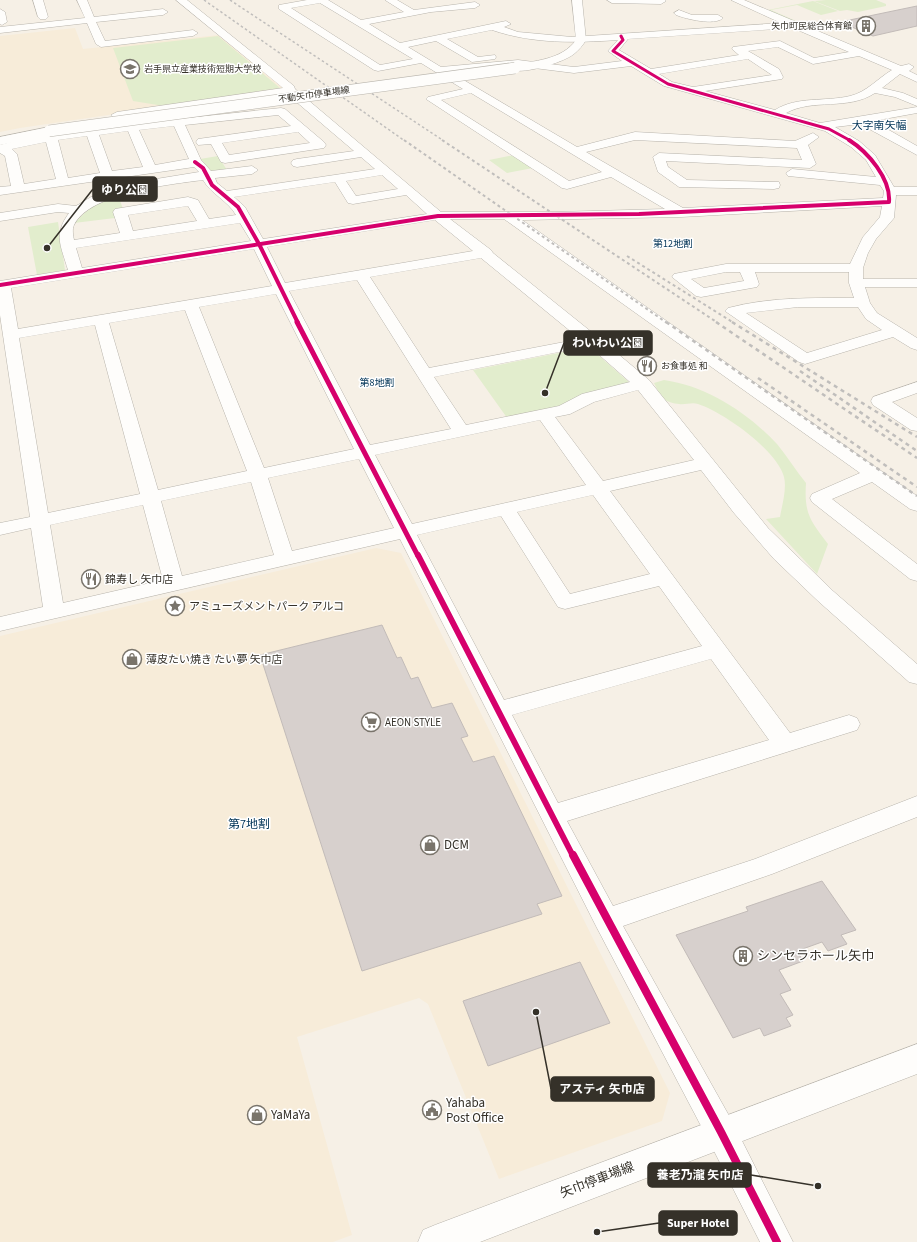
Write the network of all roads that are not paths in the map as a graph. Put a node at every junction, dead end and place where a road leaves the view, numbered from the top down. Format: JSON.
{"nodes":[{"id":1,"x":38,"y":0,"type":"edge"},
{"id":2,"x":82,"y":0,"type":"edge"},
{"id":3,"x":180,"y":0,"type":"edge"},
{"id":4,"x":322,"y":0,"type":"edge"},
{"id":5,"x":390,"y":0,"type":"edge"},
{"id":6,"x":464,"y":0,"type":"edge"},
{"id":7,"x":577,"y":0,"type":"edge"},
{"id":8,"x":612,"y":0,"type":"edge"},
{"id":9,"x":736,"y":0,"type":"edge"},
{"id":10,"x":662,"y":1,"type":"edge"},
{"id":11,"x":475,"y":5,"type":"junction"},
{"id":12,"x":0,"y":12,"type":"edge"},
{"id":13,"x":413,"y":13,"type":"junction"},
{"id":14,"x":679,"y":13,"type":"dead end"},
{"id":15,"x":466,"y":16,"type":"dead end"},
{"id":16,"x":495,"y":16,"type":"dead end"},
{"id":17,"x":43,"y":17,"type":"junction"},
{"id":18,"x":89,"y":17,"type":"junction"},
{"id":19,"x":691,"y":18,"type":"junction"},
{"id":20,"x":360,"y":23,"type":"junction"},
{"id":21,"x":1,"y":25,"type":"edge"},
{"id":22,"x":794,"y":25,"type":"junction"},
{"id":23,"x":493,"y":27,"type":"junction"},
{"id":24,"x":735,"y":29,"type":"junction"},
{"id":25,"x":392,"y":30,"type":"dead end"},
{"id":26,"x":708,"y":31,"type":"junction"},
{"id":27,"x":193,"y":33,"type":"dead end"},
{"id":28,"x":377,"y":33,"type":"junction"},
{"id":29,"x":675,"y":33,"type":"junction"},
{"id":30,"x":621,"y":36,"type":"junction"},
{"id":31,"x":437,"y":38,"type":"junction"},
{"id":32,"x":581,"y":40,"type":"junction"},
{"id":33,"x":399,"y":46,"type":"junction"},
{"id":34,"x":737,"y":49,"type":"junction"},
{"id":35,"x":508,"y":54,"type":"dead end"},
{"id":36,"x":860,"y":54,"type":"junction"},
{"id":37,"x":750,"y":56,"type":"junction"},
{"id":38,"x":422,"y":60,"type":"junction"},
{"id":39,"x":813,"y":61,"type":"junction"},
{"id":40,"x":631,"y":62,"type":"junction"},
{"id":41,"x":917,"y":65,"type":"edge"},
{"id":42,"x":531,"y":66,"type":"junction"},
{"id":43,"x":898,"y":69,"type":"junction"},
{"id":44,"x":438,"y":70,"type":"junction"},
{"id":45,"x":831,"y":70,"type":"dead end"},
{"id":46,"x":648,"y":73,"type":"junction"},
{"id":47,"x":917,"y":79,"type":"edge"},
{"id":48,"x":459,"y":82,"type":"junction"},
{"id":49,"x":873,"y":89,"type":"junction"},
{"id":50,"x":289,"y":90,"type":"junction"},
{"id":51,"x":471,"y":90,"type":"junction"},
{"id":52,"x":688,"y":90,"type":"junction"},
{"id":53,"x":917,"y":103,"type":"edge"},
{"id":54,"x":917,"y":110,"type":"edge"},
{"id":55,"x":777,"y":114,"type":"junction"},
{"id":56,"x":862,"y":120,"type":"junction"},
{"id":57,"x":523,"y":121,"type":"junction"},
{"id":58,"x":178,"y":122,"type":"junction"},
{"id":59,"x":509,"y":124,"type":"dead end"},
{"id":60,"x":132,"y":128,"type":"junction"},
{"id":61,"x":300,"y":128,"type":"junction"},
{"id":62,"x":496,"y":128,"type":"dead end"},
{"id":63,"x":825,"y":128,"type":"junction"},
{"id":64,"x":482,"y":131,"type":"junction"},
{"id":65,"x":92,"y":132,"type":"junction"},
{"id":66,"x":50,"y":134,"type":"junction"},
{"id":67,"x":12,"y":138,"type":"junction"},
{"id":68,"x":215,"y":140,"type":"junction"},
{"id":69,"x":187,"y":144,"type":"junction"},
{"id":70,"x":801,"y":144,"type":"junction"},
{"id":71,"x":1,"y":146,"type":"edge"},
{"id":72,"x":574,"y":151,"type":"junction"},
{"id":73,"x":917,"y":151,"type":"edge"},
{"id":74,"x":275,"y":152,"type":"junction"},
{"id":75,"x":364,"y":153,"type":"junction"},
{"id":76,"x":195,"y":162,"type":"junction"},
{"id":77,"x":769,"y":163,"type":"junction"},
{"id":78,"x":268,"y":167,"type":"dead end"},
{"id":79,"x":14,"y":170,"type":"junction"},
{"id":80,"x":152,"y":170,"type":"junction"},
{"id":81,"x":385,"y":171,"type":"junction"},
{"id":82,"x":0,"y":172,"type":"edge"},
{"id":83,"x":612,"y":173,"type":"junction"},
{"id":84,"x":781,"y":173,"type":"dead end"},
{"id":85,"x":108,"y":176,"type":"junction"},
{"id":86,"x":207,"y":176,"type":"junction"},
{"id":87,"x":338,"y":178,"type":"junction"},
{"id":88,"x":63,"y":183,"type":"junction"},
{"id":89,"x":774,"y":185,"type":"junction"},
{"id":90,"x":18,"y":188,"type":"junction"},
{"id":91,"x":0,"y":191,"type":"edge"},
{"id":92,"x":408,"y":191,"type":"junction"},
{"id":93,"x":917,"y":191,"type":"edge"},
{"id":94,"x":888,"y":192,"type":"junction"},
{"id":95,"x":224,"y":195,"type":"junction"},
{"id":96,"x":785,"y":209,"type":"junction"},
{"id":97,"x":78,"y":210,"type":"junction"},
{"id":98,"x":679,"y":212,"type":"junction"},
{"id":99,"x":0,"y":216,"type":"edge"},
{"id":100,"x":438,"y":216,"type":"junction"},
{"id":101,"x":508,"y":216,"type":"junction"},
{"id":102,"x":244,"y":218,"type":"junction"},
{"id":103,"x":205,"y":224,"type":"junction"},
{"id":104,"x":128,"y":236,"type":"junction"},
{"id":105,"x":259,"y":244,"type":"junction"},
{"id":106,"x":69,"y":245,"type":"junction"},
{"id":107,"x":486,"y":253,"type":"junction"},
{"id":108,"x":746,"y":268,"type":"dead end"},
{"id":109,"x":76,"y":273,"type":"junction"},
{"id":110,"x":362,"y":276,"type":"junction"},
{"id":111,"x":856,"y":276,"type":"junction"},
{"id":112,"x":917,"y":283,"type":"edge"},
{"id":113,"x":1,"y":285,"type":"edge"},
{"id":114,"x":281,"y":290,"type":"junction"},
{"id":115,"x":863,"y":303,"type":"junction"},
{"id":116,"x":191,"y":305,"type":"junction"},
{"id":117,"x":101,"y":320,"type":"junction"},
{"id":118,"x":895,"y":331,"type":"junction"},
{"id":119,"x":12,"y":336,"type":"junction"},
{"id":120,"x":594,"y":341,"type":"junction"},
{"id":121,"x":917,"y":345,"type":"edge"},
{"id":122,"x":423,"y":374,"type":"junction"},
{"id":123,"x":643,"y":384,"type":"junction"},
{"id":124,"x":917,"y":387,"type":"edge"},
{"id":125,"x":544,"y":414,"type":"junction"},
{"id":126,"x":917,"y":426,"type":"edge"},
{"id":127,"x":461,"y":432,"type":"junction"},
{"id":128,"x":365,"y":452,"type":"junction"},
{"id":129,"x":707,"y":463,"type":"junction"},
{"id":130,"x":874,"y":474,"type":"junction"},
{"id":131,"x":258,"y":475,"type":"junction"},
{"id":132,"x":596,"y":488,"type":"junction"},
{"id":133,"x":150,"y":497,"type":"junction"},
{"id":134,"x":917,"y":505,"type":"edge"},
{"id":135,"x":506,"y":509,"type":"junction"},
{"id":136,"x":40,"y":520,"type":"junction"},
{"id":137,"x":0,"y":529,"type":"edge"},
{"id":138,"x":407,"y":532,"type":"junction"},
{"id":139,"x":285,"y":560,"type":"junction"},
{"id":140,"x":917,"y":574,"type":"edge"},
{"id":141,"x":662,"y":578,"type":"junction"},
{"id":142,"x":175,"y":585,"type":"junction"},
{"id":143,"x":54,"y":612,"type":"junction"},
{"id":144,"x":0,"y":624,"type":"edge"},
{"id":145,"x":715,"y":650,"type":"junction"},
{"id":146,"x":917,"y":676,"type":"edge"},
{"id":147,"x":498,"y":710,"type":"junction"},
{"id":148,"x":849,"y":724,"type":"dead end"},
{"id":149,"x":785,"y":744,"type":"junction"},
{"id":150,"x":917,"y":806,"type":"edge"},
{"id":151,"x":553,"y":815,"type":"junction"},
{"id":152,"x":606,"y":920,"type":"junction"},
{"id":153,"x":917,"y":1059,"type":"edge"},
{"id":154,"x":721,"y":1132,"type":"junction"},
{"id":155,"x":435,"y":1242,"type":"edge"},
{"id":156,"x":777,"y":1242,"type":"edge"}],
"edges":[{"from":1,"to":17,"type":"street"},
{"from":2,"to":18,"type":"street"},
{"from":3,"to":50,"type":"street"},
{"from":4,"to":20,"type":"street"},
{"from":4,"to":38,"type":"street"},
{"from":5,"to":13,"type":"street"},
{"from":6,"to":11,"type":"street"},
{"from":7,"to":32,"type":"main road"},
{"from":8,"to":10,"type":"street"},
{"from":9,"to":22,"type":"street"},
{"from":11,"to":13,"type":"street"},
{"from":11,"to":15,"type":"street"},
{"from":12,"to":21,"type":"street"},
{"from":13,"to":20,"type":"street"},
{"from":14,"to":19,"type":"street"},
{"from":16,"to":23,"type":"street"},
{"from":17,"to":18,"type":"street"},
{"from":17,"to":21,"type":"street"},
{"from":18,"to":18,"type":"street"},
{"from":18,"to":21,"type":"street"},
{"from":18,"to":27,"type":"street"},
{"from":19,"to":24,"type":"street"},
{"from":19,"to":29,"type":"street"},
{"from":20,"to":28,"type":"street"},
{"from":22,"to":24,"type":"street"},
{"from":22,"to":36,"type":"street"},
{"from":23,"to":31,"type":"street"},
{"from":23,"to":32,"type":"street"},
{"from":24,"to":26,"type":"street"},
{"from":25,"to":28,"type":"street"},
{"from":26,"to":29,"type":"street"},
{"from":26,"to":34,"type":"street"},
{"from":28,"to":33,"type":"street"},
{"from":29,"to":30,"type":"street"},
{"from":30,"to":32,"type":"street"},
{"from":30,"to":40,"type":"street"},
{"from":31,"to":33,"type":"street"},
{"from":31,"to":35,"type":"street"},
{"from":32,"to":42,"type":"main road","name":"不動矢巾停車場線"},
{"from":33,"to":38,"type":"street"},
{"from":34,"to":37,"type":"street"},
{"from":34,"to":39,"type":"street"},
{"from":36,"to":39,"type":"street"},
{"from":36,"to":43,"type":"street"},
{"from":37,"to":46,"type":"street"},
{"from":37,"to":52,"type":"street"},
{"from":38,"to":44,"type":"street"},
{"from":39,"to":45,"type":"street"},
{"from":40,"to":42,"type":"street"},
{"from":40,"to":46,"type":"street"},
{"from":41,"to":43,"type":"street"},
{"from":42,"to":44,"type":"street"},
{"from":42,"to":48,"type":"street"},
{"from":42,"to":66,"type":"main road","name":"不動矢巾停車場線","bridge":true},
{"from":43,"to":47,"type":"street"},
{"from":43,"to":49,"type":"street"},
{"from":44,"to":48,"type":"street"},
{"from":46,"to":52,"type":"street"},
{"from":48,"to":51,"type":"street"},
{"from":49,"to":53,"type":"street"},
{"from":49,"to":55,"type":"street"},
{"from":50,"to":67,"type":"street"},
{"from":50,"to":75,"type":"street"},
{"from":51,"to":57,"type":"street"},
{"from":51,"to":64,"type":"street"},
{"from":52,"to":55,"type":"street"},
{"from":54,"to":56,"type":"street"},
{"from":55,"to":63,"type":"street"},
{"from":56,"to":63,"type":"street"},
{"from":56,"to":73,"type":"street"},
{"from":57,"to":59,"type":"street"},
{"from":57,"to":72,"type":"street"},
{"from":58,"to":60,"type":"street"},
{"from":58,"to":61,"type":"street"},
{"from":58,"to":69,"type":"street"},
{"from":60,"to":65,"type":"street"},
{"from":60,"to":80,"type":"street"},
{"from":61,"to":68,"type":"street"},
{"from":61,"to":74,"type":"street"},
{"from":62,"to":64,"type":"street"},
{"from":63,"to":70,"type":"street"},
{"from":63,"to":94,"type":"street"},
{"from":64,"to":83,"type":"street"},
{"from":65,"to":66,"type":"street"},
{"from":65,"to":85,"type":"street"},
{"from":66,"to":67,"type":"main road","name":"不動矢巾停車場線"},
{"from":66,"to":71,"type":"street"},
{"from":66,"to":88,"type":"street"},
{"from":67,"to":71,"type":"main road","name":"不動矢巾停車場線"},
{"from":68,"to":69,"type":"street"},
{"from":68,"to":74,"type":"street"},
{"from":69,"to":76,"type":"street"},
{"from":70,"to":72,"type":"street"},
{"from":70,"to":77,"type":"street"},
{"from":71,"to":79,"type":"street"},
{"from":72,"to":83,"type":"street"},
{"from":74,"to":75,"type":"street"},
{"from":75,"to":81,"type":"street"},
{"from":76,"to":80,"type":"street"},
{"from":76,"to":86,"type":"street"},
{"from":77,"to":89,"type":"street"},
{"from":77,"to":89,"type":"street"},
{"from":78,"to":86,"type":"street"},
{"from":79,"to":82,"type":"street"},
{"from":79,"to":90,"type":"street"},
{"from":80,"to":85,"type":"street"},
{"from":81,"to":87,"type":"street"},
{"from":81,"to":92,"type":"street"},
{"from":83,"to":98,"type":"street"},
{"from":84,"to":94,"type":"street"},
{"from":85,"to":88,"type":"street"},
{"from":86,"to":95,"type":"street"},
{"from":86,"to":97,"type":"street"},
{"from":87,"to":92,"type":"street"},
{"from":87,"to":95,"type":"street"},
{"from":88,"to":90,"type":"street"},
{"from":89,"to":96,"type":"street"},
{"from":90,"to":91,"type":"street"},
{"from":92,"to":100,"type":"street"},
{"from":93,"to":94,"type":"street"},
{"from":94,"to":96,"type":"street"},
{"from":94,"to":111,"type":"street"},
{"from":95,"to":102,"type":"street"},
{"from":96,"to":98,"type":"street"},
{"from":97,"to":99,"type":"street"},
{"from":97,"to":106,"type":"street"},
{"from":98,"to":101,"type":"street"},
{"from":100,"to":101,"type":"street"},
{"from":100,"to":105,"type":"street"},
{"from":100,"to":107,"type":"street"},
{"from":101,"to":130,"type":"street"},
{"from":102,"to":103,"type":"street"},
{"from":102,"to":105,"type":"street"},
{"from":103,"to":104,"type":"street"},
{"from":103,"to":104,"type":"street"},
{"from":104,"to":106,"type":"street"},
{"from":105,"to":109,"type":"street"},
{"from":105,"to":114,"type":"street"},
{"from":106,"to":109,"type":"street"},
{"from":107,"to":110,"type":"street"},
{"from":107,"to":120,"type":"street"},
{"from":108,"to":111,"type":"street"},
{"from":109,"to":113,"type":"street"},
{"from":110,"to":114,"type":"street"},
{"from":110,"to":122,"type":"street"},
{"from":111,"to":112,"type":"street"},
{"from":111,"to":115,"type":"street"},
{"from":113,"to":119,"type":"street"},
{"from":114,"to":116,"type":"street"},
{"from":114,"to":128,"type":"street"},
{"from":115,"to":118,"type":"street"},
{"from":115,"to":118,"type":"street"},
{"from":116,"to":117,"type":"street"},
{"from":116,"to":131,"type":"street"},
{"from":117,"to":119,"type":"street"},
{"from":117,"to":133,"type":"street"},
{"from":118,"to":121,"type":"street"},
{"from":119,"to":136,"type":"street"},
{"from":120,"to":122,"type":"street"},
{"from":120,"to":123,"type":"street"},
{"from":122,"to":127,"type":"street"},
{"from":123,"to":125,"type":"street"},
{"from":123,"to":129,"type":"street"},
{"from":124,"to":126,"type":"street"},
{"from":125,"to":127,"type":"street"},
{"from":125,"to":132,"type":"street"},
{"from":127,"to":128,"type":"street"},
{"from":128,"to":131,"type":"street"},
{"from":128,"to":138,"type":"street"},
{"from":129,"to":132,"type":"street"},
{"from":129,"to":146,"type":"street"},
{"from":130,"to":134,"type":"street"},
{"from":130,"to":140,"type":"street"},
{"from":131,"to":133,"type":"street"},
{"from":131,"to":139,"type":"street"},
{"from":132,"to":135,"type":"street"},
{"from":132,"to":141,"type":"street"},
{"from":133,"to":136,"type":"street"},
{"from":133,"to":142,"type":"street"},
{"from":135,"to":138,"type":"street"},
{"from":135,"to":141,"type":"street"},
{"from":136,"to":137,"type":"street"},
{"from":136,"to":143,"type":"street"},
{"from":138,"to":139,"type":"street"},
{"from":138,"to":147,"type":"street"},
{"from":139,"to":142,"type":"street"},
{"from":141,"to":145,"type":"street"},
{"from":142,"to":143,"type":"street"},
{"from":143,"to":144,"type":"street"},
{"from":145,"to":147,"type":"street"},
{"from":145,"to":149,"type":"street"},
{"from":147,"to":151,"type":"street"},
{"from":148,"to":149,"type":"street"},
{"from":149,"to":151,"type":"street"},
{"from":150,"to":152,"type":"street"},
{"from":151,"to":152,"type":"street"},
{"from":152,"to":154,"type":"street"},
{"from":153,"to":154,"type":"main road","name":"矢巾停車場線"},
{"from":154,"to":155,"type":"main road","name":"矢巾停車場線"},
{"from":154,"to":156,"type":"street"}]}
